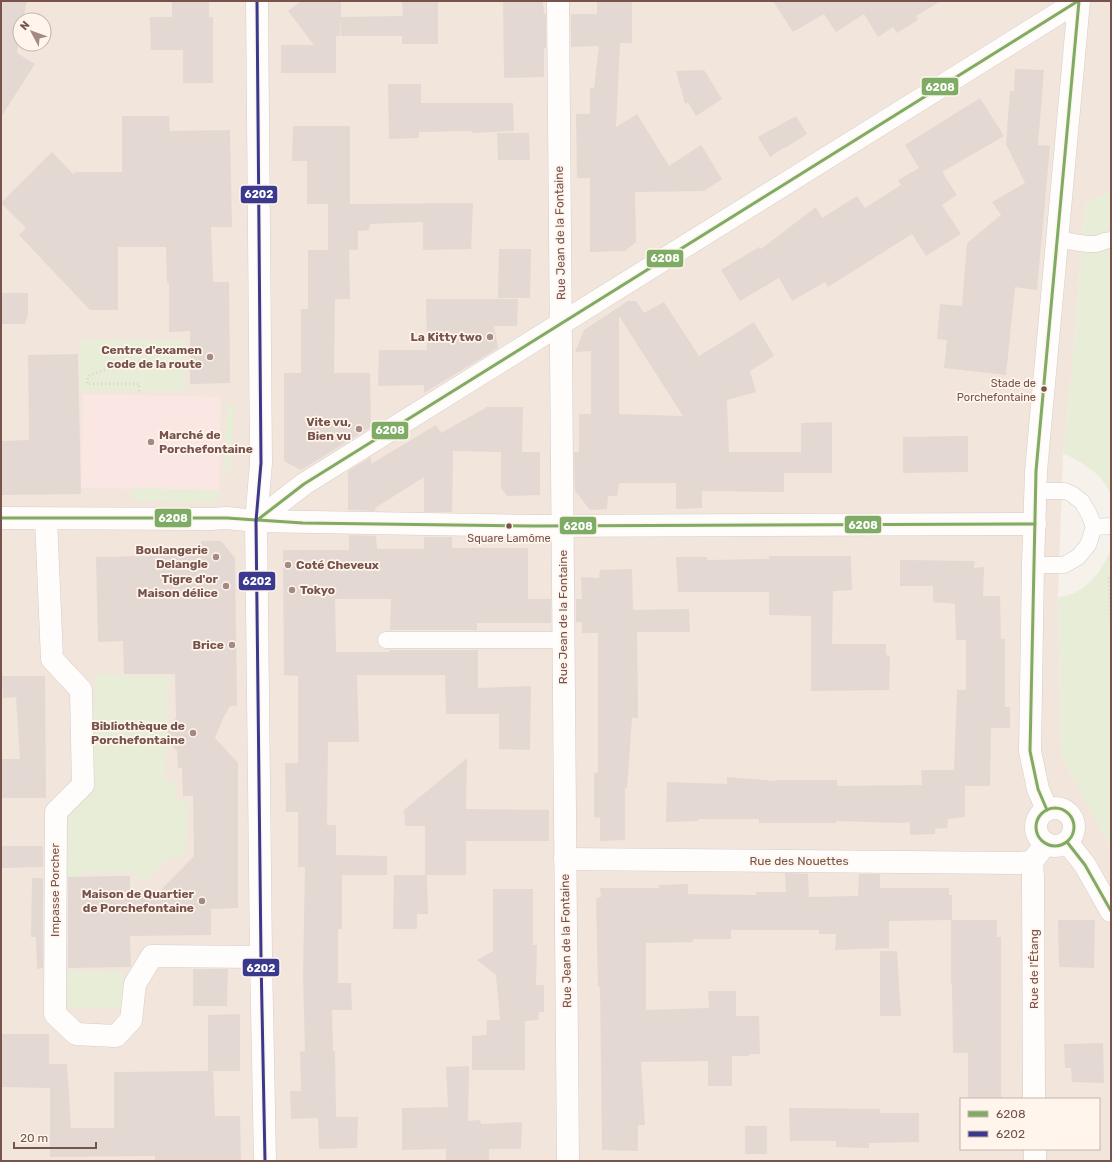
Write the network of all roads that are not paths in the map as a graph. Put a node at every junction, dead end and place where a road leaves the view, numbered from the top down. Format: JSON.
{"nodes":[{"id":1,"x":257,"y":1,"type":"edge"},
{"id":2,"x":558,"y":1,"type":"edge"},
{"id":3,"x":1079,"y":1,"type":"edge"},
{"id":4,"x":1058,"y":239,"type":"junction"},
{"id":5,"x":1111,"y":240,"type":"edge"},
{"id":6,"x":562,"y":323,"type":"junction"},
{"id":7,"x":1035,"y":491,"type":"junction"},
{"id":8,"x":1,"y":518,"type":"edge"},
{"id":9,"x":46,"y":519,"type":"junction"},
{"id":10,"x":256,"y":521,"type":"junction"},
{"id":11,"x":1035,"y":524,"type":"junction"},
{"id":12,"x":562,"y":526,"type":"junction"},
{"id":13,"x":1111,"y":526,"type":"edge"},
{"id":14,"x":1094,"y":527,"type":"junction"},
{"id":15,"x":1033,"y":566,"type":"junction"},
{"id":16,"x":386,"y":640,"type":"dead end"},
{"id":17,"x":563,"y":640,"type":"junction"},
{"id":18,"x":1047,"y":810,"type":"junction"},
{"id":19,"x":1056,"y":843,"type":"junction"},
{"id":20,"x":565,"y":859,"type":"junction"},
{"id":21,"x":1032,"y":862,"type":"junction"},
{"id":22,"x":1111,"y":911,"type":"edge"},
{"id":23,"x":261,"y":957,"type":"junction"},
{"id":24,"x":1034,"y":1098,"type":"edge"},
{"id":25,"x":1035,"y":1150,"type":"edge"},
{"id":26,"x":265,"y":1161,"type":"edge"},
{"id":27,"x":568,"y":1161,"type":"edge"},
{"id":28,"x":1035,"y":1161,"type":"edge"}],
"edges":[{"from":1,"to":10,"type":"street"},
{"from":2,"to":6,"type":"street","name":"Rue Jean de la Fontaine"},
{"from":3,"to":4,"type":"street"},
{"from":3,"to":6,"type":"street"},
{"from":4,"to":5,"type":"lane"},
{"from":4,"to":7,"type":"street"},
{"from":6,"to":10,"type":"street"},
{"from":6,"to":12,"type":"street","name":"Rue Jean de la Fontaine"},
{"from":7,"to":11,"type":"street"},
{"from":7,"to":14,"type":"lane"},
{"from":8,"to":9,"type":"street"},
{"from":9,"to":10,"type":"street"},
{"from":9,"to":23,"type":"street","name":"Impasse Porcher"},
{"from":10,"to":12,"type":"street"},
{"from":10,"to":23,"type":"street"},
{"from":11,"to":12,"type":"street"},
{"from":11,"to":15,"type":"street"},
{"from":12,"to":17,"type":"street","name":"Rue Jean de la Fontaine"},
{"from":13,"to":14,"type":"lane"},
{"from":14,"to":15,"type":"lane"},
{"from":15,"to":18,"type":"street"},
{"from":16,"to":17,"type":"lane"},
{"from":17,"to":20,"type":"street","name":"Rue Jean de la Fontaine"},
{"from":18,"to":19,"type":"street"},
{"from":18,"to":19,"type":"street"},
{"from":19,"to":21,"type":"street"},
{"from":19,"to":22,"type":"street"},
{"from":20,"to":21,"type":"street","name":"Rue des Nouettes"},
{"from":20,"to":27,"type":"street","name":"Rue Jean de la Fontaine"},
{"from":21,"to":24,"type":"street","name":"Rue de l'Étang"},
{"from":23,"to":26,"type":"street"},
{"from":25,"to":28,"type":"street"}]}
